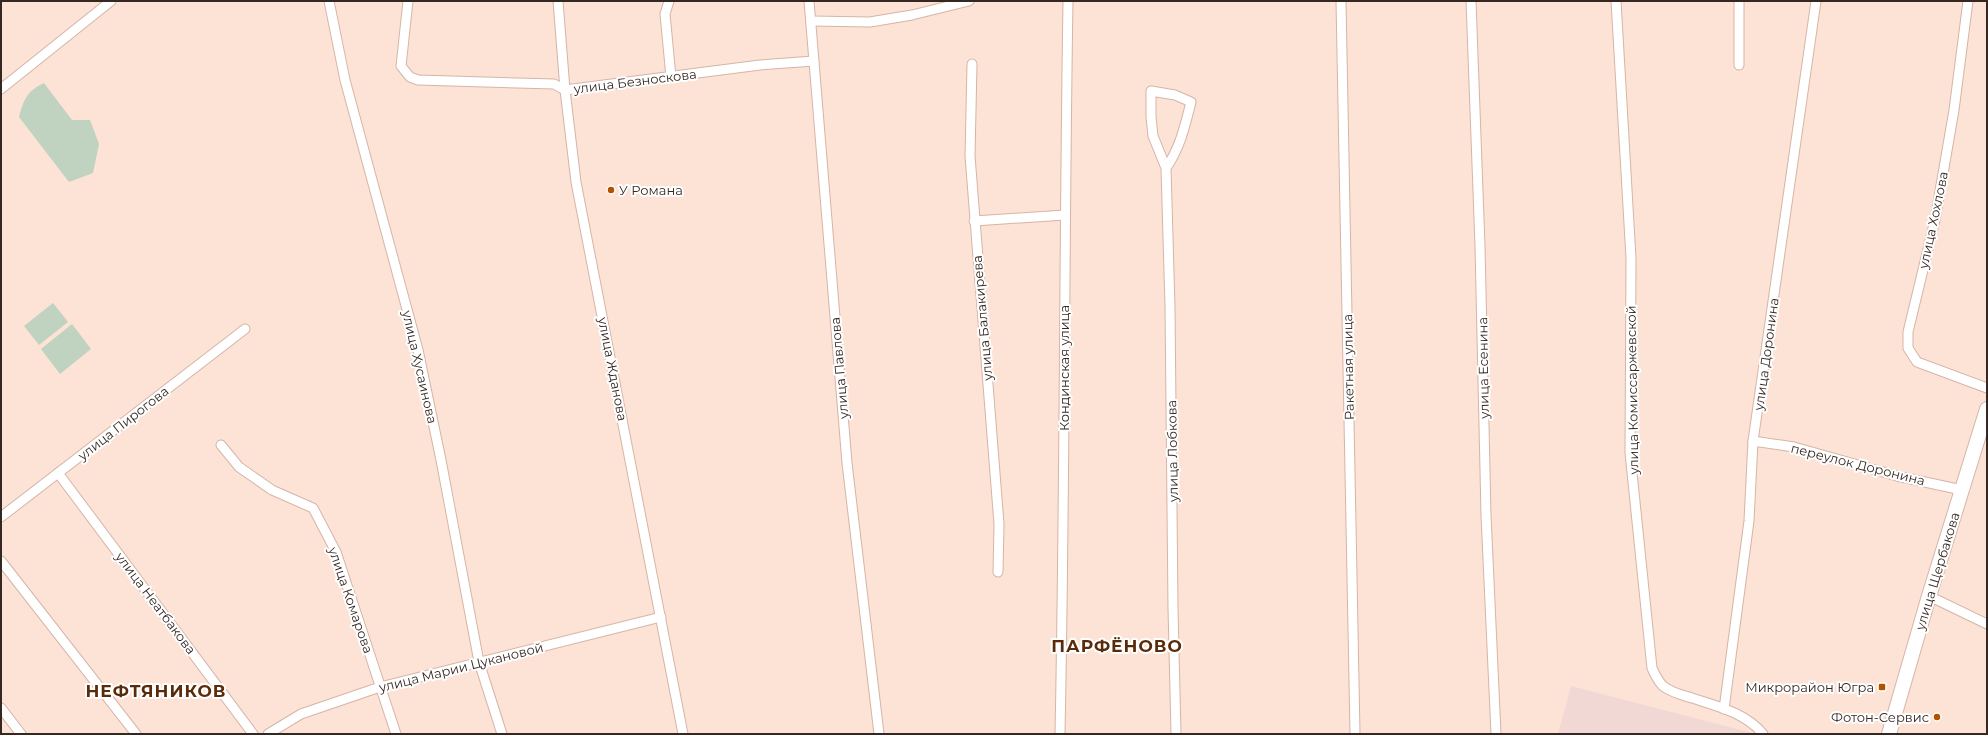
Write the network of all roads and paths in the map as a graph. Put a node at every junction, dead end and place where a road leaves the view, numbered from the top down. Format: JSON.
{"nodes":[{"id":1,"x":110,"y":1,"type":"edge"},
{"id":2,"x":329,"y":1,"type":"edge"},
{"id":3,"x":408,"y":1,"type":"edge"},
{"id":4,"x":558,"y":1,"type":"edge"},
{"id":5,"x":669,"y":1,"type":"edge"},
{"id":6,"x":809,"y":1,"type":"edge"},
{"id":7,"x":969,"y":1,"type":"edge"},
{"id":8,"x":1068,"y":1,"type":"edge"},
{"id":9,"x":1341,"y":1,"type":"edge"},
{"id":10,"x":1471,"y":1,"type":"edge"},
{"id":11,"x":1616,"y":1,"type":"edge"},
{"id":12,"x":1739,"y":1,"type":"edge"},
{"id":13,"x":1816,"y":1,"type":"edge"},
{"id":14,"x":1968,"y":1,"type":"edge"},
{"id":15,"x":811,"y":21,"type":"junction"},
{"id":16,"x":814,"y":61,"type":"junction"},
{"id":17,"x":972,"y":64,"type":"dead end"},
{"id":18,"x":1739,"y":64,"type":"dead end"},
{"id":19,"x":671,"y":77,"type":"junction"},
{"id":20,"x":1,"y":89,"type":"edge"},
{"id":21,"x":565,"y":90,"type":"junction"},
{"id":22,"x":1166,"y":168,"type":"junction"},
{"id":23,"x":1065,"y":215,"type":"junction"},
{"id":24,"x":974,"y":221,"type":"junction"},
{"id":25,"x":245,"y":329,"type":"dead end"},
{"id":26,"x":1987,"y":388,"type":"edge"},
{"id":27,"x":1987,"y":408,"type":"edge"},
{"id":28,"x":1753,"y":441,"type":"junction"},
{"id":29,"x":221,"y":445,"type":"dead end"},
{"id":30,"x":58,"y":473,"type":"junction"},
{"id":31,"x":1962,"y":490,"type":"junction"},
{"id":32,"x":1,"y":517,"type":"edge"},
{"id":33,"x":1,"y":562,"type":"edge"},
{"id":34,"x":998,"y":572,"type":"dead end"},
{"id":35,"x":1929,"y":596,"type":"junction"},
{"id":36,"x":661,"y":617,"type":"junction"},
{"id":37,"x":1987,"y":624,"type":"edge"},
{"id":38,"x":479,"y":662,"type":"junction"},
{"id":39,"x":380,"y":687,"type":"junction"},
{"id":40,"x":1,"y":708,"type":"edge"},
{"id":41,"x":1724,"y":709,"type":"junction"},
{"id":42,"x":21,"y":734,"type":"edge"},
{"id":43,"x":136,"y":734,"type":"edge"},
{"id":44,"x":253,"y":734,"type":"edge"},
{"id":45,"x":268,"y":734,"type":"edge"},
{"id":46,"x":396,"y":734,"type":"edge"},
{"id":47,"x":502,"y":734,"type":"edge"},
{"id":48,"x":683,"y":734,"type":"edge"},
{"id":49,"x":879,"y":734,"type":"edge"},
{"id":50,"x":1060,"y":734,"type":"edge"},
{"id":51,"x":1176,"y":734,"type":"edge"},
{"id":52,"x":1355,"y":734,"type":"edge"},
{"id":53,"x":1496,"y":734,"type":"edge"},
{"id":54,"x":1763,"y":734,"type":"edge"},
{"id":55,"x":1890,"y":734,"type":"edge"}],
"edges":[{"from":1,"to":20,"type":"street"},
{"from":2,"to":38,"type":"street","name":"улица Хусаинова"},
{"from":3,"to":21,"type":"street","name":"улица Безноскова"},
{"from":4,"to":21,"type":"street","name":"улица Жданова"},
{"from":5,"to":19,"type":"street"},
{"from":6,"to":15,"type":"street","name":"улица Павлова"},
{"from":7,"to":15,"type":"street"},
{"from":8,"to":23,"type":"street","name":"Кондинская улица"},
{"from":9,"to":52,"type":"street","name":"Ракетная улица"},
{"from":10,"to":53,"type":"street","name":"улица Есенина"},
{"from":11,"to":41,"type":"street","name":"улица Комиссаржевской"},
{"from":12,"to":18,"type":"street"},
{"from":13,"to":28,"type":"street","name":"улица Доронина"},
{"from":14,"to":26,"type":"street","name":"улица Хохлова"},
{"from":15,"to":16,"type":"street","name":"улица Павлова"},
{"from":16,"to":19,"type":"street","name":"улица Безноскова"},
{"from":16,"to":49,"type":"street","name":"улица Павлова"},
{"from":17,"to":24,"type":"street","name":"улица Балакирева"},
{"from":19,"to":21,"type":"street","name":"улица Безноскова"},
{"from":21,"to":36,"type":"street","name":"улица Жданова"},
{"from":22,"to":22,"type":"street","name":"улица Лобкова"},
{"from":22,"to":51,"type":"street","name":"улица Лобкова"},
{"from":23,"to":24,"type":"street"},
{"from":23,"to":50,"type":"street","name":"Кондинская улица"},
{"from":24,"to":34,"type":"street","name":"улица Балакирева"},
{"from":25,"to":30,"type":"street","name":"улица Пирогова"},
{"from":27,"to":31,"type":"main road","name":"улица Щербакова"},
{"from":28,"to":31,"type":"street","name":"переулок Доронина"},
{"from":28,"to":41,"type":"street","name":"улица Доронина"},
{"from":29,"to":39,"type":"street","name":"улица Комарова"},
{"from":30,"to":32,"type":"street","name":"улица Пирогова"},
{"from":30,"to":44,"type":"street","name":"улица Неатбакова"},
{"from":31,"to":35,"type":"main road","name":"улица Щербакова"},
{"from":33,"to":43,"type":"street"},
{"from":35,"to":37,"type":"street"},
{"from":35,"to":55,"type":"main road","name":"улица Щербакова"},
{"from":36,"to":38,"type":"street","name":"улица Марии Цукановой"},
{"from":36,"to":48,"type":"street","name":"улица Жданова"},
{"from":38,"to":39,"type":"street","name":"улица Марии Цукановой"},
{"from":38,"to":47,"type":"street","name":"улица Хусаинова"},
{"from":39,"to":45,"type":"street","name":"улица Марии Цукановой"},
{"from":39,"to":46,"type":"street","name":"улица Комарова"},
{"from":40,"to":42,"type":"street"},
{"from":41,"to":54,"type":"street","name":"улица Комиссаржевской"}]}
